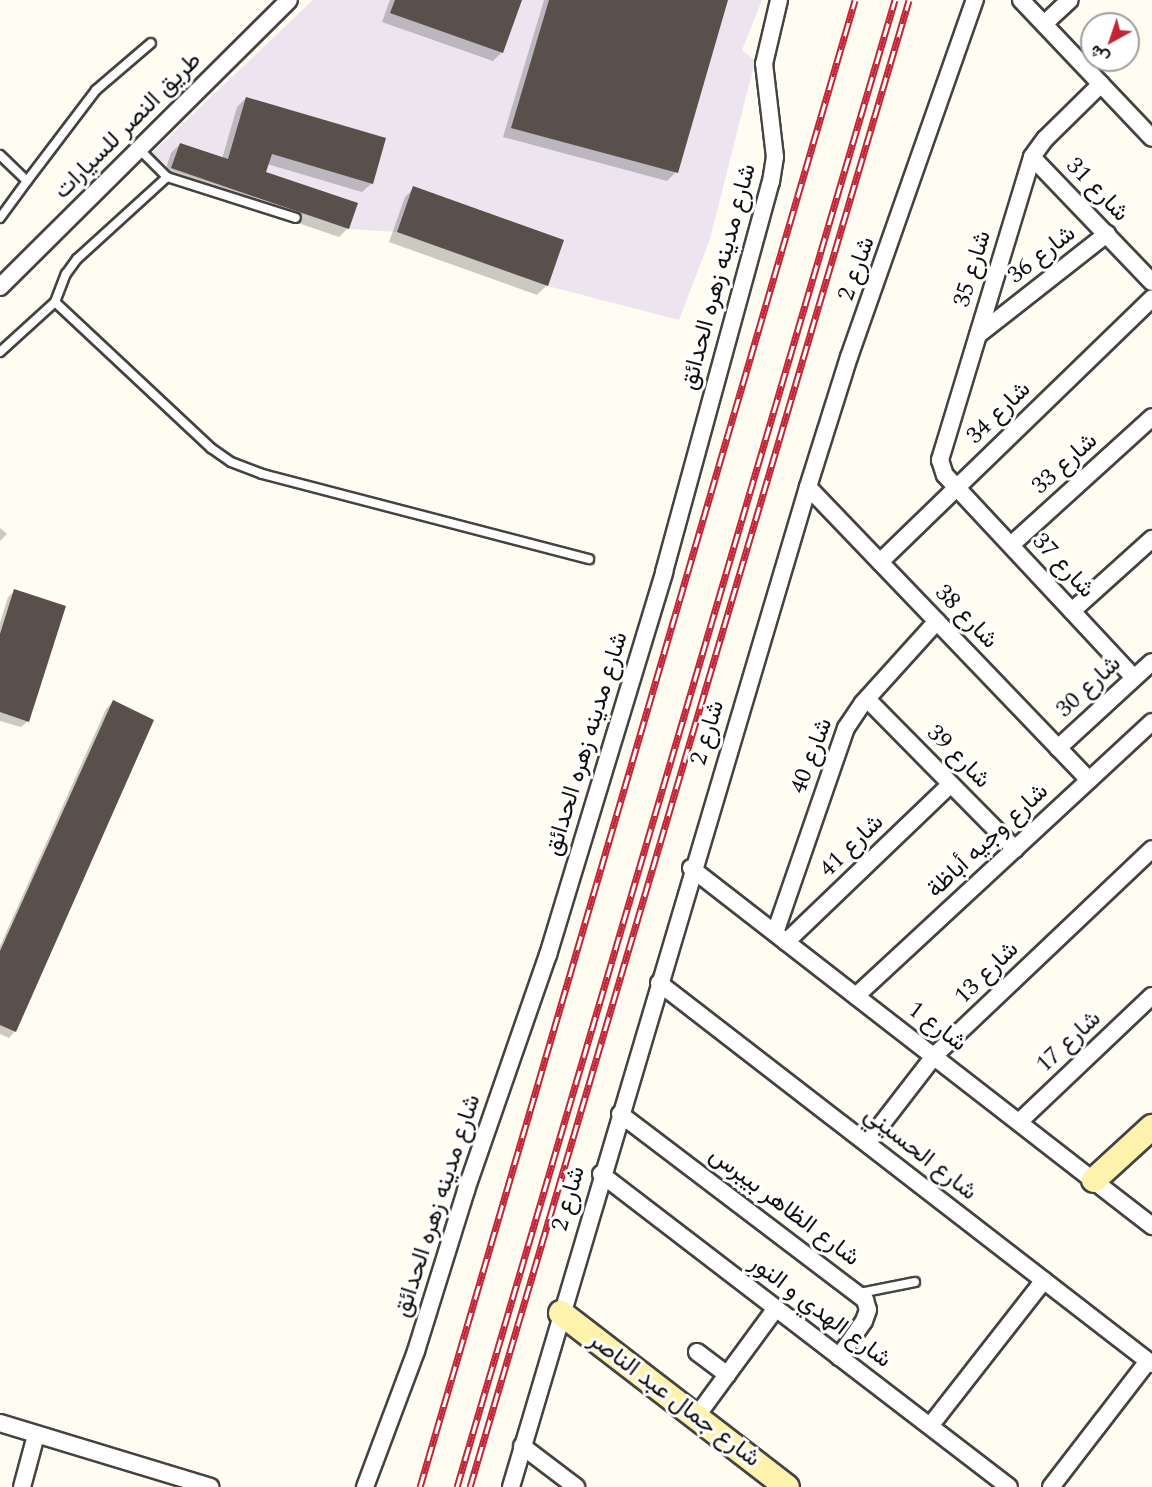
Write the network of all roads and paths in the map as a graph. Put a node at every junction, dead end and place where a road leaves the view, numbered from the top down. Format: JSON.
{"nodes":[{"id":1,"x":289,"y":0,"type":"edge"},
{"id":2,"x":779,"y":0,"type":"edge"},
{"id":3,"x":975,"y":0,"type":"edge"},
{"id":4,"x":1021,"y":0,"type":"edge"},
{"id":5,"x":1070,"y":0,"type":"edge"},
{"id":6,"x":1044,"y":24,"type":"junction"},
{"id":7,"x":151,"y":43,"type":"dead end"},
{"id":8,"x":1101,"y":84,"type":"junction"},
{"id":9,"x":1152,"y":138,"type":"edge"},
{"id":10,"x":139,"y":149,"type":"junction"},
{"id":11,"x":0,"y":155,"type":"edge"},
{"id":12,"x":1032,"y":157,"type":"junction"},
{"id":13,"x":168,"y":177,"type":"junction"},
{"id":14,"x":27,"y":181,"type":"junction"},
{"id":15,"x":0,"y":218,"type":"edge"},
{"id":16,"x":296,"y":218,"type":"dead end"},
{"id":17,"x":1107,"y":234,"type":"junction"},
{"id":18,"x":1152,"y":282,"type":"edge"},
{"id":19,"x":0,"y":287,"type":"edge"},
{"id":20,"x":1152,"y":298,"type":"edge"},
{"id":21,"x":54,"y":302,"type":"junction"},
{"id":22,"x":978,"y":335,"type":"junction"},
{"id":23,"x":0,"y":352,"type":"edge"},
{"id":24,"x":1152,"y":417,"type":"edge"},
{"id":25,"x":808,"y":487,"type":"junction"},
{"id":26,"x":957,"y":487,"type":"junction"},
{"id":27,"x":1152,"y":539,"type":"edge"},
{"id":28,"x":1011,"y":545,"type":"junction"},
{"id":29,"x":589,"y":559,"type":"dead end"},
{"id":30,"x":880,"y":562,"type":"junction"},
{"id":31,"x":1072,"y":611,"type":"junction"},
{"id":32,"x":937,"y":621,"type":"junction"},
{"id":33,"x":1152,"y":662,"type":"edge"},
{"id":34,"x":1134,"y":678,"type":"junction"},
{"id":35,"x":867,"y":699,"type":"junction"},
{"id":36,"x":1152,"y":722,"type":"edge"},
{"id":37,"x":1058,"y":748,"type":"junction"},
{"id":38,"x":1089,"y":780,"type":"junction"},
{"id":39,"x":951,"y":784,"type":"junction"},
{"id":40,"x":1015,"y":849,"type":"junction"},
{"id":41,"x":1148,"y":860,"type":"edge"},
{"id":42,"x":691,"y":868,"type":"junction"},
{"id":43,"x":781,"y":937,"type":"junction"},
{"id":44,"x":659,"y":983,"type":"junction"},
{"id":45,"x":856,"y":996,"type":"junction"},
{"id":46,"x":1152,"y":996,"type":"edge"},
{"id":47,"x":935,"y":1055,"type":"junction"},
{"id":48,"x":620,"y":1114,"type":"junction"},
{"id":49,"x":1019,"y":1122,"type":"junction"},
{"id":50,"x":1152,"y":1127,"type":"edge"},
{"id":51,"x":867,"y":1143,"type":"junction"},
{"id":52,"x":601,"y":1174,"type":"junction"},
{"id":53,"x":1094,"y":1180,"type":"junction"},
{"id":54,"x":1152,"y":1226,"type":"edge"},
{"id":55,"x":1044,"y":1280,"type":"junction"},
{"id":56,"x":915,"y":1282,"type":"dead end"},
{"id":57,"x":857,"y":1292,"type":"junction"},
{"id":58,"x":776,"y":1308,"type":"junction"},
{"id":59,"x":561,"y":1313,"type":"junction"},
{"id":60,"x":697,"y":1352,"type":"dead end"},
{"id":61,"x":839,"y":1357,"type":"junction"},
{"id":62,"x":1150,"y":1362,"type":"edge"},
{"id":63,"x":727,"y":1375,"type":"junction"},
{"id":64,"x":696,"y":1417,"type":"junction"},
{"id":65,"x":0,"y":1423,"type":"edge"},
{"id":66,"x":930,"y":1426,"type":"junction"},
{"id":67,"x":36,"y":1436,"type":"junction"},
{"id":68,"x":522,"y":1446,"type":"junction"},
{"id":69,"x":22,"y":1487,"type":"edge"},
{"id":70,"x":210,"y":1487,"type":"edge"},
{"id":71,"x":365,"y":1487,"type":"edge"},
{"id":72,"x":511,"y":1487,"type":"edge"},
{"id":73,"x":576,"y":1487,"type":"edge"},
{"id":74,"x":788,"y":1487,"type":"edge"},
{"id":75,"x":1009,"y":1487,"type":"edge"},
{"id":76,"x":1051,"y":1487,"type":"edge"}],
"edges":[{"from":1,"to":10,"type":"street","name":"طريق النصر للسيارات"},
{"from":2,"to":71,"type":"street","name":"شارع مدينه زهره الحدائق"},
{"from":3,"to":25,"type":"street","name":"شارع 2"},
{"from":4,"to":6,"type":"street"},
{"from":5,"to":6,"type":"street"},
{"from":6,"to":8,"type":"street"},
{"from":7,"to":14,"type":"lane"},
{"from":8,"to":9,"type":"street"},
{"from":8,"to":12,"type":"street","name":"شارع 35"},
{"from":10,"to":13,"type":"lane"},
{"from":10,"to":19,"type":"street","name":"طريق النصر للسيارات"},
{"from":11,"to":14,"type":"lane"},
{"from":12,"to":17,"type":"street","name":"شارع 31"},
{"from":12,"to":22,"type":"street","name":"شارع 35"},
{"from":13,"to":16,"type":"lane"},
{"from":13,"to":21,"type":"lane"},
{"from":14,"to":15,"type":"lane"},
{"from":17,"to":18,"type":"street","name":"شارع 31"},
{"from":17,"to":22,"type":"street","name":"شارع 36"},
{"from":20,"to":26,"type":"street","name":"شارع 34"},
{"from":21,"to":23,"type":"lane"},
{"from":21,"to":29,"type":"lane"},
{"from":22,"to":26,"type":"street","name":"شارع 35"},
{"from":24,"to":28,"type":"street","name":"شارع 33"},
{"from":25,"to":30,"type":"street","name":"شارع 38"},
{"from":25,"to":42,"type":"street","name":"شارع 2"},
{"from":26,"to":28,"type":"street","name":"شارع 37"},
{"from":26,"to":30,"type":"street","name":"شارع 34"},
{"from":27,"to":31,"type":"street"},
{"from":28,"to":31,"type":"street","name":"شارع 37"},
{"from":30,"to":32,"type":"street","name":"شارع 38"},
{"from":31,"to":34,"type":"street","name":"شارع 37"},
{"from":32,"to":35,"type":"street","name":"شارع 40"},
{"from":32,"to":37,"type":"street","name":"شارع 38"},
{"from":33,"to":34,"type":"street","name":"شارع 30"},
{"from":34,"to":37,"type":"street","name":"شارع 30"},
{"from":35,"to":39,"type":"street","name":"شارع 39"},
{"from":35,"to":43,"type":"street","name":"شارع 40"},
{"from":36,"to":38,"type":"street","name":"شارع وجيه أباظة"},
{"from":37,"to":38,"type":"street","name":"شارع 38"},
{"from":38,"to":40,"type":"street","name":"شارع وجيه أباظة"},
{"from":39,"to":40,"type":"street","name":"شارع 39"},
{"from":39,"to":43,"type":"street","name":"شارع 41"},
{"from":40,"to":45,"type":"street","name":"شارع وجيه أباظة"},
{"from":41,"to":47,"type":"street","name":"شارع 13"},
{"from":42,"to":43,"type":"street","name":"شارع 1"},
{"from":42,"to":44,"type":"street","name":"شارع 2"},
{"from":43,"to":45,"type":"street","name":"شارع 1"},
{"from":44,"to":48,"type":"street","name":"شارع 2"},
{"from":44,"to":51,"type":"street","name":"شارع الحسيني"},
{"from":45,"to":47,"type":"street","name":"شارع 1"},
{"from":46,"to":49,"type":"street","name":"شارع 17"},
{"from":47,"to":49,"type":"street","name":"شارع 1"},
{"from":47,"to":51,"type":"street","name":"شارع 13"},
{"from":48,"to":52,"type":"street","name":"شارع 2"},
{"from":48,"to":57,"type":"street","name":"شارع الظاهر بيبرس"},
{"from":49,"to":53,"type":"street","name":"شارع 1"},
{"from":50,"to":53,"type":"street"},
{"from":51,"to":55,"type":"street","name":"شارع الحسيني"},
{"from":52,"to":58,"type":"street","name":"شارع الهدي و النور"},
{"from":52,"to":59,"type":"street","name":"شارع 2"},
{"from":53,"to":54,"type":"street","name":"شارع 1"},
{"from":55,"to":62,"type":"street","name":"شارع الحسيني"},
{"from":55,"to":66,"type":"street"},
{"from":56,"to":57,"type":"lane"},
{"from":57,"to":61,"type":"street","name":"شارع الظاهر بيبرس"},
{"from":58,"to":61,"type":"street","name":"شارع الهدي و النور"},
{"from":58,"to":63,"type":"street"},
{"from":59,"to":64,"type":"street","name":"شارع جمال عبد الناصر"},
{"from":59,"to":68,"type":"street","name":"شارع 2"},
{"from":60,"to":63,"type":"street"},
{"from":61,"to":66,"type":"street","name":"شارع الهدي و النور"},
{"from":62,"to":76,"type":"street"},
{"from":63,"to":64,"type":"street"},
{"from":64,"to":74,"type":"street","name":"شارع جمال عبد الناصر"},
{"from":65,"to":67,"type":"street"},
{"from":66,"to":75,"type":"street","name":"شارع الهدي و النور"},
{"from":67,"to":69,"type":"street"},
{"from":67,"to":70,"type":"street"},
{"from":68,"to":72,"type":"street","name":"شارع 2"},
{"from":68,"to":73,"type":"street"}]}
